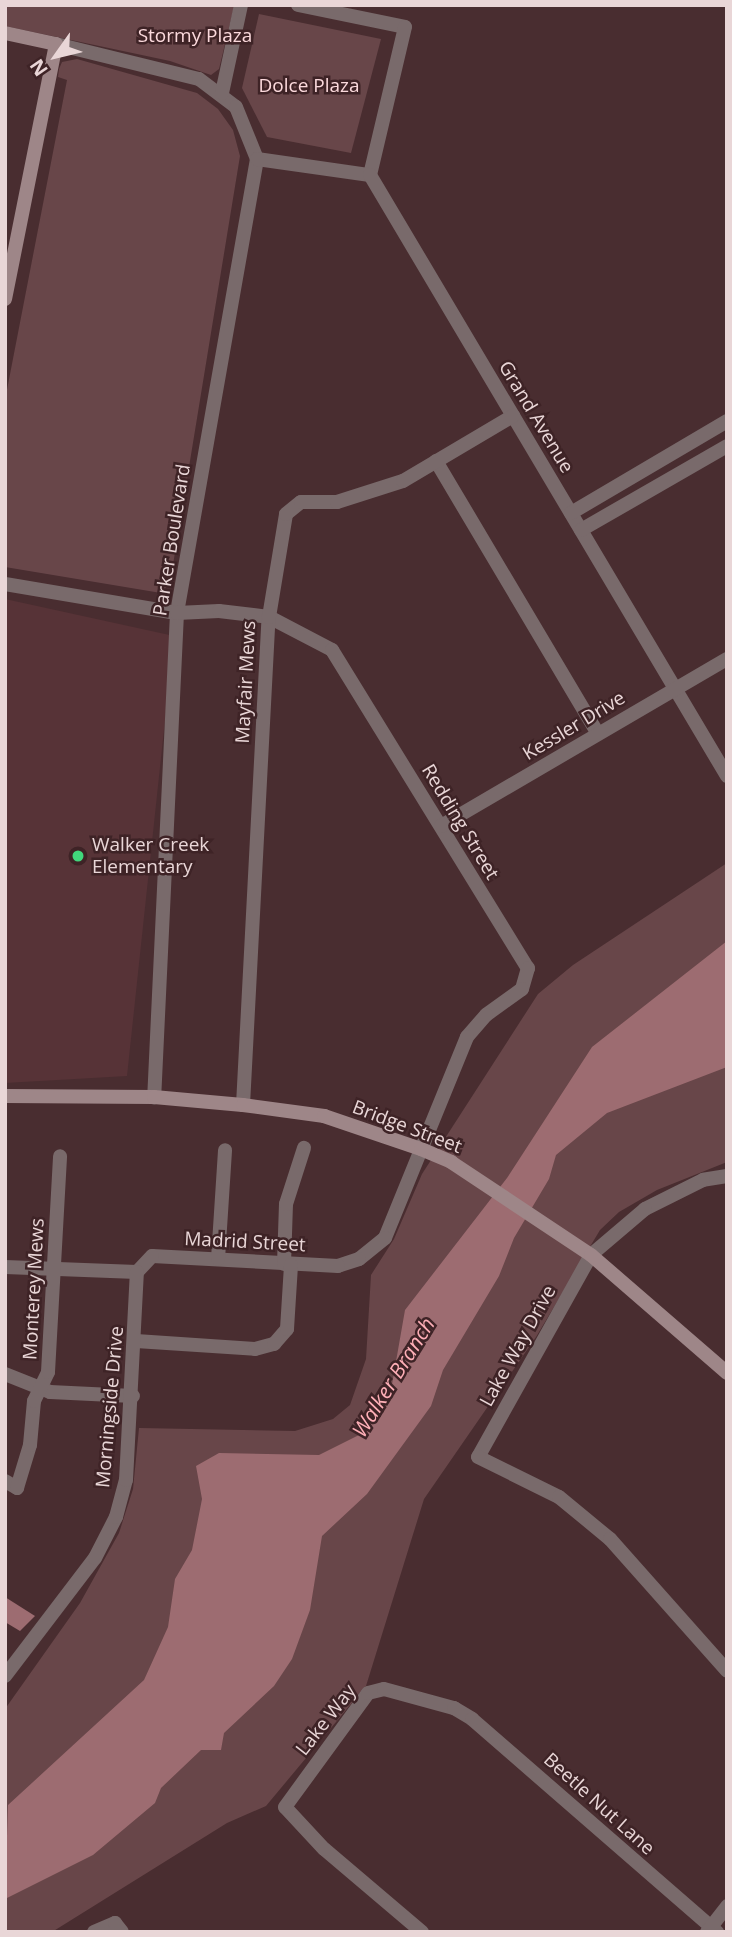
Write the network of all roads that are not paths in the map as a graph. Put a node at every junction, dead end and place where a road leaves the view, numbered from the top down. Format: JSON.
{"nodes":[{"id":1,"x":241,"y":5,"type":"edge"},
{"id":2,"x":298,"y":5,"type":"edge"},
{"id":3,"x":5,"y":33,"type":"edge"},
{"id":4,"x":56,"y":44,"type":"junction"},
{"id":5,"x":222,"y":93,"type":"junction"},
{"id":6,"x":257,"y":159,"type":"junction"},
{"id":7,"x":370,"y":175,"type":"junction"},
{"id":8,"x":5,"y":299,"type":"edge"},
{"id":9,"x":513,"y":416,"type":"junction"},
{"id":10,"x":727,"y":421,"type":"edge"},
{"id":11,"x":727,"y":446,"type":"edge"},
{"id":12,"x":436,"y":461,"type":"junction"},
{"id":13,"x":571,"y":513,"type":"junction"},
{"id":14,"x":581,"y":530,"type":"junction"},
{"id":15,"x":5,"y":584,"type":"edge"},
{"id":16,"x":177,"y":613,"type":"junction"},
{"id":17,"x":269,"y":617,"type":"junction"},
{"id":18,"x":727,"y":659,"type":"edge"},
{"id":19,"x":675,"y":689,"type":"junction"},
{"id":20,"x":598,"y":734,"type":"junction"},
{"id":21,"x":727,"y":776,"type":"edge"},
{"id":22,"x":441,"y":826,"type":"junction"},
{"id":23,"x":5,"y":1096,"type":"edge"},
{"id":24,"x":154,"y":1097,"type":"junction"},
{"id":25,"x":243,"y":1105,"type":"junction"},
{"id":26,"x":304,"y":1148,"type":"dead end"},
{"id":27,"x":421,"y":1149,"type":"junction"},
{"id":28,"x":225,"y":1150,"type":"dead end"},
{"id":29,"x":60,"y":1156,"type":"dead end"},
{"id":30,"x":727,"y":1176,"type":"edge"},
{"id":31,"x":591,"y":1255,"type":"junction"},
{"id":32,"x":218,"y":1259,"type":"junction"},
{"id":33,"x":288,"y":1264,"type":"junction"},
{"id":34,"x":5,"y":1267,"type":"edge"},
{"id":35,"x":55,"y":1267,"type":"junction"},
{"id":36,"x":137,"y":1272,"type":"junction"},
{"id":37,"x":135,"y":1341,"type":"junction"},
{"id":38,"x":727,"y":1373,"type":"edge"},
{"id":39,"x":5,"y":1374,"type":"edge"},
{"id":40,"x":39,"y":1389,"type":"junction"},
{"id":41,"x":133,"y":1396,"type":"junction"},
{"id":42,"x":5,"y":1481,"type":"edge"},
{"id":43,"x":727,"y":1671,"type":"edge"},
{"id":44,"x":5,"y":1676,"type":"edge"},
{"id":45,"x":454,"y":1708,"type":"joint"},
{"id":46,"x":727,"y":1906,"type":"edge"},
{"id":47,"x":119,"y":1928,"type":"edge"},
{"id":48,"x":712,"y":1930,"type":"edge"},
{"id":49,"x":94,"y":1932,"type":"edge"},
{"id":50,"x":422,"y":1932,"type":"edge"}],
"edges":[{"from":1,"to":5,"type":"street"},
{"from":2,"to":7,"type":"street"},
{"from":3,"to":4,"type":"street"},
{"from":4,"to":5,"type":"street"},
{"from":4,"to":8,"type":"street"},
{"from":5,"to":6,"type":"street","name":"Parker Boulevard"},
{"from":6,"to":7,"type":"street"},
{"from":6,"to":16,"type":"street","name":"Parker Boulevard"},
{"from":7,"to":9,"type":"street","name":"Grand Avenue"},
{"from":9,"to":12,"type":"street","name":"Mayfair Mews"},
{"from":9,"to":13,"type":"street","name":"Grand Avenue"},
{"from":10,"to":13,"type":"street"},
{"from":11,"to":14,"type":"street"},
{"from":12,"to":17,"type":"street","name":"Mayfair Mews"},
{"from":12,"to":20,"type":"street"},
{"from":13,"to":14,"type":"street","name":"Grand Avenue"},
{"from":14,"to":19,"type":"street","name":"Grand Avenue"},
{"from":15,"to":16,"type":"street","name":"Redding Street"},
{"from":16,"to":17,"type":"street","name":"Redding Street"},
{"from":16,"to":24,"type":"street","name":"Parker Boulevard"},
{"from":17,"to":22,"type":"street","name":"Redding Street"},
{"from":17,"to":25,"type":"street","name":"Mayfair Mews"},
{"from":18,"to":19,"type":"street","name":"Kessler Drive"},
{"from":19,"to":20,"type":"street","name":"Kessler Drive"},
{"from":19,"to":21,"type":"street","name":"Grand Avenue"},
{"from":20,"to":22,"type":"street","name":"Kessler Drive"},
{"from":22,"to":27,"type":"street","name":"Redding Street"},
{"from":23,"to":24,"type":"street","name":"Bridge Street"},
{"from":24,"to":25,"type":"street","name":"Bridge Street"},
{"from":25,"to":27,"type":"street","name":"Bridge Street"},
{"from":26,"to":33,"type":"street"},
{"from":27,"to":31,"type":"street","name":"Bridge Street"},
{"from":27,"to":33,"type":"street","name":"Madrid Street"},
{"from":28,"to":32,"type":"street"},
{"from":29,"to":35,"type":"street","name":"Monterey Mews"},
{"from":30,"to":31,"type":"street"},
{"from":31,"to":38,"type":"street","name":"Bridge Street"},
{"from":31,"to":43,"type":"street","name":"Lake Way Drive"},
{"from":32,"to":33,"type":"street","name":"Madrid Street"},
{"from":32,"to":36,"type":"street","name":"Madrid Street"},
{"from":33,"to":37,"type":"street"},
{"from":34,"to":35,"type":"street"},
{"from":35,"to":36,"type":"street"},
{"from":35,"to":40,"type":"street","name":"Monterey Mews"},
{"from":36,"to":37,"type":"street","name":"Morningside Drive"},
{"from":37,"to":41,"type":"street","name":"Morningside Drive"},
{"from":39,"to":40,"type":"street"},
{"from":40,"to":41,"type":"street"},
{"from":40,"to":42,"type":"street","name":"Monterey Mews"},
{"from":41,"to":44,"type":"street","name":"Morningside Drive"},
{"from":45,"to":48,"type":"street","name":"Beetle Nut Lane"},
{"from":45,"to":50,"type":"street","name":"Lake Way"},
{"from":46,"to":48,"type":"street"},
{"from":47,"to":49,"type":"street"}]}
